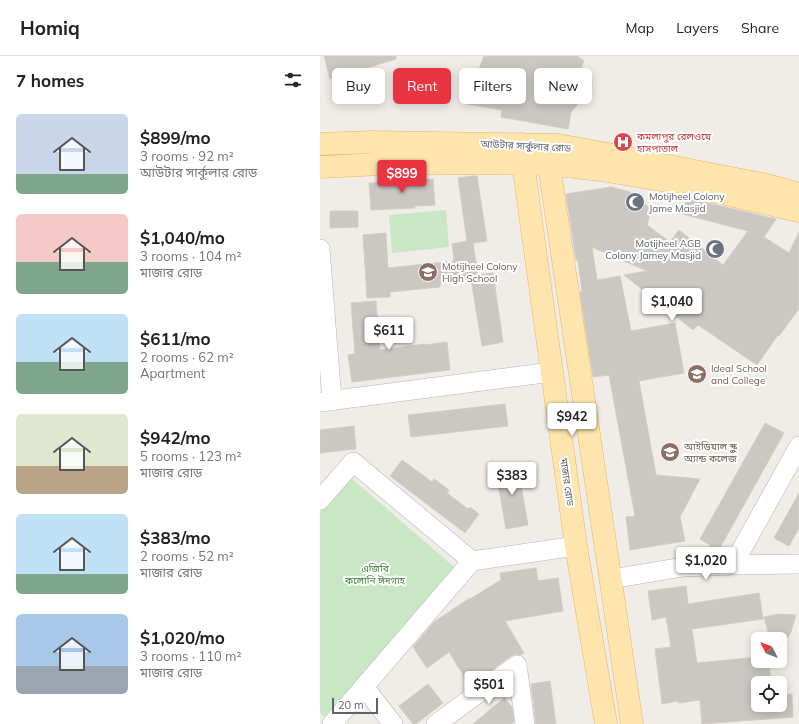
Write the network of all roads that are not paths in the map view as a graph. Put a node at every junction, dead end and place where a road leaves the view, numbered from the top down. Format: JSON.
{"nodes":[{"id":1,"x":320,"y":144,"type":"edge"},
{"id":2,"x":522,"y":154,"type":"junction"},
{"id":3,"x":548,"y":155,"type":"junction"},
{"id":4,"x":320,"y":167,"type":"edge"},
{"id":5,"x":799,"y":194,"type":"edge"},
{"id":6,"x":799,"y":212,"type":"edge"},
{"id":7,"x":320,"y":249,"type":"edge"},
{"id":8,"x":552,"y":372,"type":"junction"},
{"id":9,"x":326,"y":402,"type":"edge"},
{"id":10,"x":799,"y":446,"type":"edge"},
{"id":11,"x":320,"y":500,"type":"edge"},
{"id":12,"x":576,"y":546,"type":"junction"},
{"id":13,"x":472,"y":561,"type":"junction"},
{"id":14,"x":799,"y":564,"type":"edge"},
{"id":15,"x":733,"y":565,"type":"junction"},
{"id":16,"x":611,"y":579,"type":"junction"},
{"id":17,"x":364,"y":687,"type":"junction"},
{"id":18,"x":332,"y":724,"type":"edge"},
{"id":19,"x":393,"y":724,"type":"edge"},
{"id":20,"x":436,"y":724,"type":"edge"},
{"id":21,"x":525,"y":724,"type":"edge"},
{"id":22,"x":606,"y":724,"type":"edge"},
{"id":23,"x":632,"y":724,"type":"edge"}],
"edges":[{"from":1,"to":2,"type":"main road","name":"আউটার সার্কুলার রোড"},
{"from":2,"to":3,"type":"main road","name":"আউটার সার্কুলার রোড"},
{"from":2,"to":4,"type":"main road","name":"আউটার সার্কুলার রোড"},
{"from":2,"to":8,"type":"main road","name":"মাজার রোড"},
{"from":3,"to":5,"type":"main road","name":"আউটার সার্কুলার রোড"},
{"from":3,"to":6,"type":"main road","name":"আউটার সার্কুলার রোড"},
{"from":3,"to":16,"type":"main road"},
{"from":7,"to":9,"type":"street"},
{"from":8,"to":9,"type":"street"},
{"from":8,"to":12,"type":"main road","name":"মাজার রোড"},
{"from":10,"to":15,"type":"street"},
{"from":11,"to":13,"type":"street"},
{"from":12,"to":13,"type":"street"},
{"from":12,"to":22,"type":"main road","name":"মাজার রোড"},
{"from":13,"to":17,"type":"street"},
{"from":14,"to":15,"type":"street"},
{"from":15,"to":16,"type":"street"},
{"from":16,"to":23,"type":"main road"},
{"from":17,"to":18,"type":"street"},
{"from":17,"to":19,"type":"street"},
{"from":20,"to":21,"type":"street"}]}
